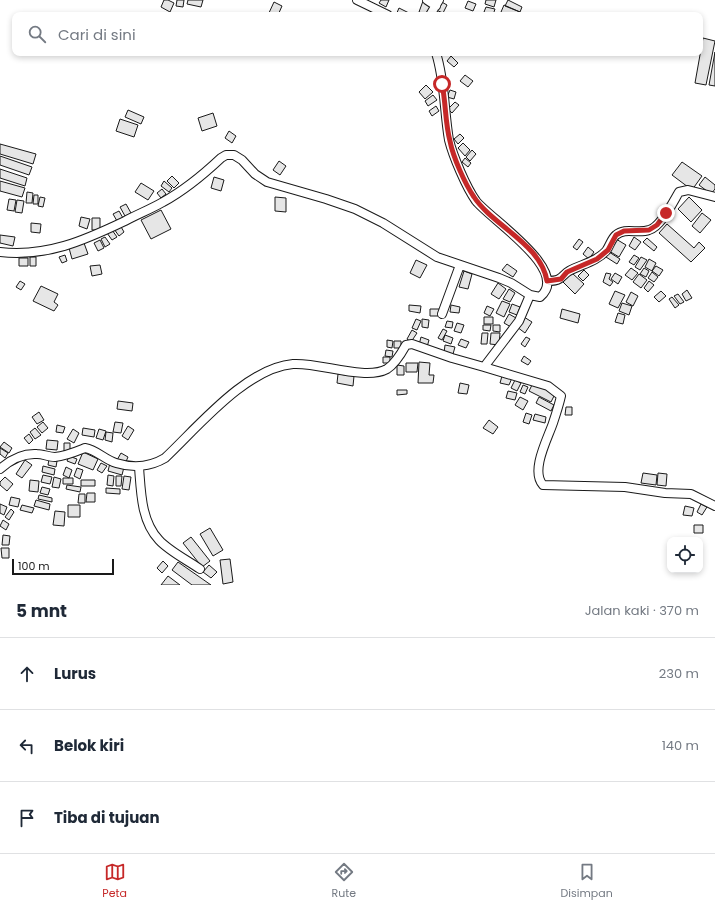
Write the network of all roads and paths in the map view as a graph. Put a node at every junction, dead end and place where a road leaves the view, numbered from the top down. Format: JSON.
{"nodes":[{"id":1,"x":357,"y":0,"type":"edge"},
{"id":2,"x":427,"y":0,"type":"edge"},
{"id":3,"x":437,"y":3,"type":"edge"},
{"id":4,"x":382,"y":12,"type":"edge"},
{"id":5,"x":432,"y":12,"type":"edge"},
{"id":6,"x":437,"y":56,"type":"edge"},
{"id":7,"x":715,"y":197,"type":"edge"},
{"id":8,"x":0,"y":252,"type":"edge"},
{"id":9,"x":460,"y":265,"type":"junction"},
{"id":10,"x":547,"y":281,"type":"junction"},
{"id":11,"x":530,"y":295,"type":"junction"},
{"id":12,"x":442,"y":314,"type":"dead end"},
{"id":13,"x":484,"y":367,"type":"junction"},
{"id":14,"x":139,"y":467,"type":"junction"},
{"id":15,"x":0,"y":469,"type":"edge"},
{"id":16,"x":715,"y":506,"type":"edge"},
{"id":17,"x":200,"y":568,"type":"dead end"}],
"edges":[{"from":1,"to":4,"type":"street"},
{"from":2,"to":3,"type":"street"},
{"from":3,"to":5,"type":"street"},
{"from":6,"to":10,"type":"street"},
{"from":7,"to":10,"type":"street"},
{"from":8,"to":9,"type":"street"},
{"from":9,"to":11,"type":"street"},
{"from":9,"to":12,"type":"street"},
{"from":10,"to":11,"type":"street"},
{"from":11,"to":13,"type":"street"},
{"from":13,"to":14,"type":"street"},
{"from":13,"to":16,"type":"street"},
{"from":14,"to":15,"type":"street"},
{"from":14,"to":17,"type":"street"}]}
